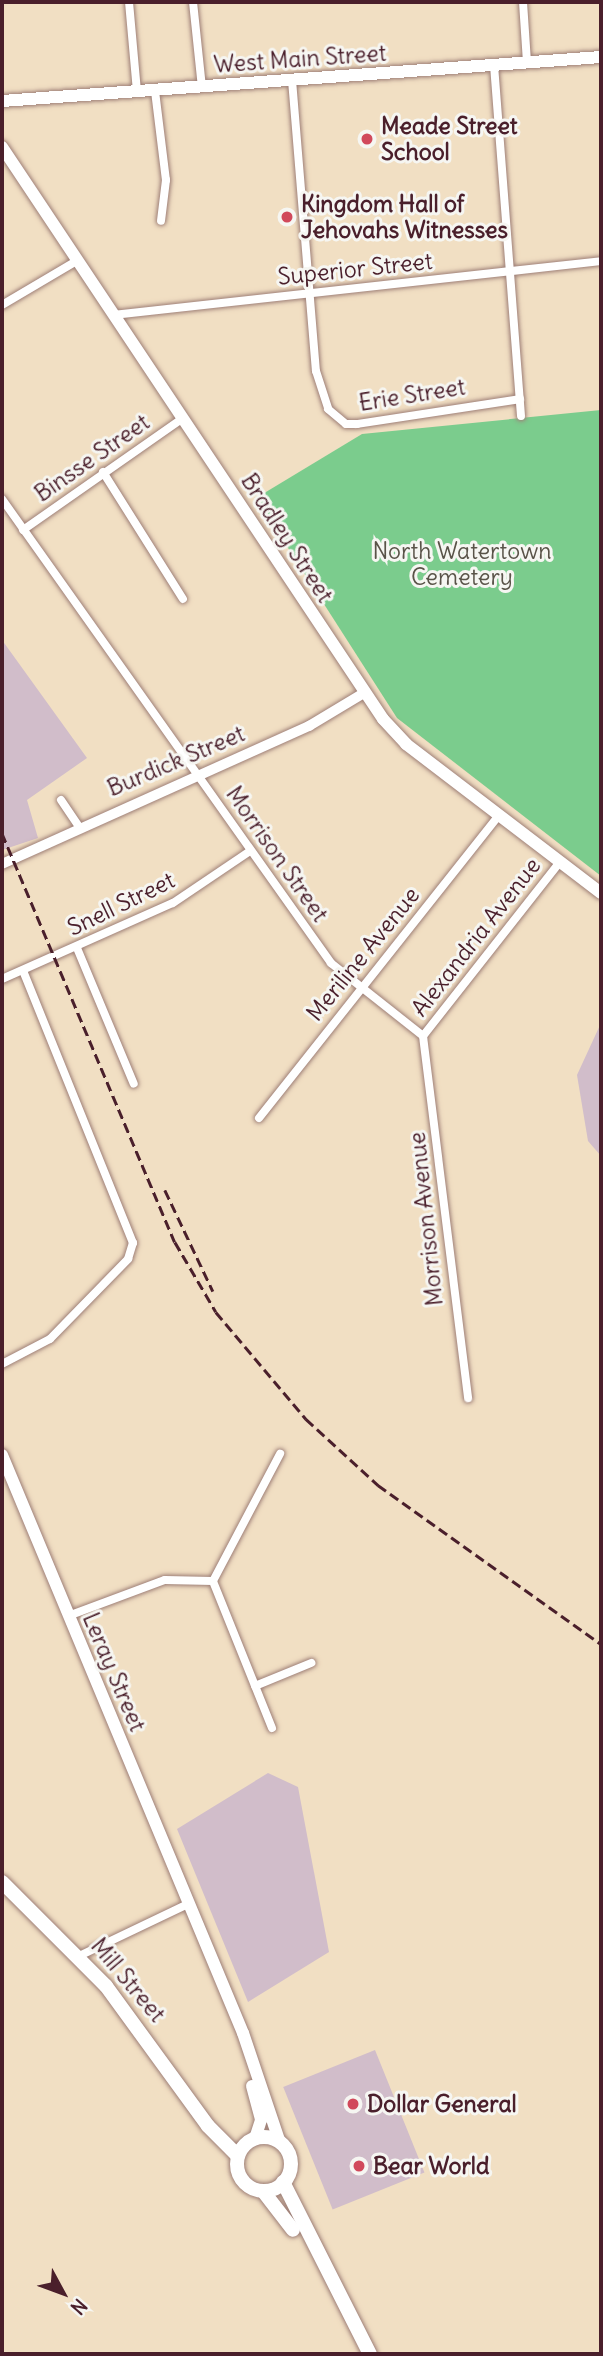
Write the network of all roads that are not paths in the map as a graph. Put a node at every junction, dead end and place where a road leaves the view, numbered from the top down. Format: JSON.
{"nodes":[{"id":1,"x":129,"y":2,"type":"edge"},
{"id":2,"x":193,"y":2,"type":"edge"},
{"id":3,"x":523,"y":2,"type":"edge"},
{"id":4,"x":601,"y":57,"type":"edge"},
{"id":5,"x":527,"y":63,"type":"junction"},
{"id":6,"x":494,"y":65,"type":"junction"},
{"id":7,"x":292,"y":80,"type":"junction"},
{"id":8,"x":202,"y":87,"type":"junction"},
{"id":9,"x":155,"y":91,"type":"junction"},
{"id":10,"x":137,"y":92,"type":"junction"},
{"id":11,"x":2,"y":101,"type":"edge"},
{"id":12,"x":2,"y":147,"type":"edge"},
{"id":13,"x":161,"y":221,"type":"dead end"},
{"id":14,"x":78,"y":260,"type":"junction"},
{"id":15,"x":601,"y":261,"type":"edge"},
{"id":16,"x":511,"y":271,"type":"junction"},
{"id":17,"x":309,"y":294,"type":"junction"},
{"id":18,"x":2,"y":305,"type":"edge"},
{"id":19,"x":113,"y":314,"type":"junction"},
{"id":20,"x":520,"y":399,"type":"junction"},
{"id":21,"x":522,"y":416,"type":"dead end"},
{"id":22,"x":183,"y":418,"type":"junction"},
{"id":23,"x":103,"y":472,"type":"junction"},
{"id":24,"x":2,"y":499,"type":"edge"},
{"id":25,"x":23,"y":530,"type":"junction"},
{"id":26,"x":183,"y":599,"type":"dead end"},
{"id":27,"x":364,"y":693,"type":"junction"},
{"id":28,"x":196,"y":772,"type":"junction"},
{"id":29,"x":61,"y":800,"type":"dead end"},
{"id":30,"x":498,"y":816,"type":"junction"},
{"id":31,"x":79,"y":827,"type":"junction"},
{"id":32,"x":250,"y":851,"type":"junction"},
{"id":33,"x":560,"y":862,"type":"junction"},
{"id":34,"x":2,"y":864,"type":"edge"},
{"id":35,"x":601,"y":894,"type":"edge"},
{"id":36,"x":77,"y":948,"type":"junction"},
{"id":37,"x":23,"y":971,"type":"junction"},
{"id":38,"x":2,"y":979,"type":"edge"},
{"id":39,"x":361,"y":989,"type":"junction"},
{"id":40,"x":423,"y":1036,"type":"junction"},
{"id":41,"x":134,"y":1084,"type":"dead end"},
{"id":42,"x":259,"y":1118,"type":"dead end"},
{"id":43,"x":2,"y":1364,"type":"edge"},
{"id":44,"x":467,"y":1398,"type":"dead end"},
{"id":45,"x":280,"y":1454,"type":"dead end"},
{"id":46,"x":2,"y":1455,"type":"edge"},
{"id":47,"x":213,"y":1581,"type":"junction"},
{"id":48,"x":68,"y":1616,"type":"junction"},
{"id":49,"x":312,"y":1663,"type":"dead end"},
{"id":50,"x":255,"y":1686,"type":"junction"},
{"id":51,"x":272,"y":1728,"type":"dead end"},
{"id":52,"x":2,"y":1882,"type":"edge"},
{"id":53,"x":188,"y":1904,"type":"junction"},
{"id":54,"x":79,"y":1956,"type":"junction"},
{"id":55,"x":237,"y":2028,"type":"junction"},
{"id":56,"x":280,"y":2143,"type":"junction"},
{"id":57,"x":246,"y":2147,"type":"junction"},
{"id":58,"x":283,"y":2182,"type":"junction"},
{"id":59,"x":262,"y":2191,"type":"junction"},
{"id":60,"x":322,"y":2266,"type":"junction"},
{"id":61,"x":370,"y":2354,"type":"edge"}],
"edges":[{"from":1,"to":10,"type":"street"},
{"from":2,"to":8,"type":"street"},
{"from":3,"to":5,"type":"street"},
{"from":4,"to":5,"type":"main road","name":"West Main Street"},
{"from":5,"to":6,"type":"main road","name":"West Main Street"},
{"from":6,"to":7,"type":"main road","name":"West Main Street"},
{"from":6,"to":16,"type":"street"},
{"from":7,"to":8,"type":"main road","name":"West Main Street"},
{"from":7,"to":17,"type":"street"},
{"from":8,"to":9,"type":"main road","name":"West Main Street"},
{"from":9,"to":10,"type":"main road","name":"West Main Street"},
{"from":9,"to":13,"type":"street"},
{"from":10,"to":11,"type":"main road","name":"West Main Street"},
{"from":12,"to":14,"type":"main road","name":"Bradley Street"},
{"from":14,"to":18,"type":"street"},
{"from":14,"to":19,"type":"main road","name":"Bradley Street"},
{"from":15,"to":16,"type":"street","name":"Superior Street"},
{"from":16,"to":17,"type":"street","name":"Superior Street"},
{"from":16,"to":20,"type":"street"},
{"from":17,"to":19,"type":"street","name":"Superior Street"},
{"from":17,"to":20,"type":"street","name":"Erie Street"},
{"from":19,"to":22,"type":"main road","name":"Bradley Street"},
{"from":20,"to":21,"type":"street"},
{"from":22,"to":23,"type":"street","name":"Binsse Street"},
{"from":22,"to":27,"type":"main road","name":"Bradley Street"},
{"from":23,"to":25,"type":"street","name":"Binsse Street"},
{"from":23,"to":26,"type":"street"},
{"from":24,"to":25,"type":"street","name":"Morrison Street"},
{"from":25,"to":28,"type":"street","name":"Morrison Street"},
{"from":27,"to":28,"type":"street","name":"Burdick Street"},
{"from":27,"to":30,"type":"main road","name":"Bradley Street"},
{"from":28,"to":31,"type":"street","name":"Burdick Street"},
{"from":28,"to":32,"type":"street","name":"Morrison Street"},
{"from":29,"to":31,"type":"street"},
{"from":30,"to":33,"type":"main road","name":"Bradley Street"},
{"from":30,"to":39,"type":"street","name":"Meriline Avenue"},
{"from":31,"to":34,"type":"street","name":"Burdick Street"},
{"from":32,"to":36,"type":"street","name":"Snell Street"},
{"from":32,"to":39,"type":"street","name":"Morrison Street"},
{"from":33,"to":35,"type":"main road","name":"Bradley Street"},
{"from":33,"to":40,"type":"street","name":"Alexandria Avenue"},
{"from":36,"to":37,"type":"street","name":"Snell Street"},
{"from":36,"to":41,"type":"street"},
{"from":37,"to":38,"type":"street","name":"Snell Street"},
{"from":37,"to":43,"type":"street"},
{"from":39,"to":40,"type":"street","name":"Morrison Street"},
{"from":39,"to":42,"type":"street","name":"Meriline Avenue"},
{"from":40,"to":44,"type":"street","name":"Morrison Avenue"},
{"from":45,"to":47,"type":"street"},
{"from":46,"to":48,"type":"main road","name":"Leray Street"},
{"from":47,"to":48,"type":"street"},
{"from":47,"to":50,"type":"street"},
{"from":48,"to":53,"type":"main road","name":"Leray Street"},
{"from":49,"to":50,"type":"street"},
{"from":50,"to":51,"type":"street"},
{"from":52,"to":54,"type":"highway","name":"Mill Street"},
{"from":53,"to":54,"type":"street"},
{"from":53,"to":55,"type":"main road","name":"Leray Street"},
{"from":54,"to":57,"type":"highway","name":"Mill Street"},
{"from":55,"to":56,"type":"main road"},
{"from":55,"to":57,"type":"main road"},
{"from":56,"to":57,"type":"highway"},
{"from":56,"to":58,"type":"highway"},
{"from":57,"to":59,"type":"highway"},
{"from":58,"to":59,"type":"highway"},
{"from":58,"to":60,"type":"highway"},
{"from":59,"to":60,"type":"highway"},
{"from":60,"to":61,"type":"highway"}]}
